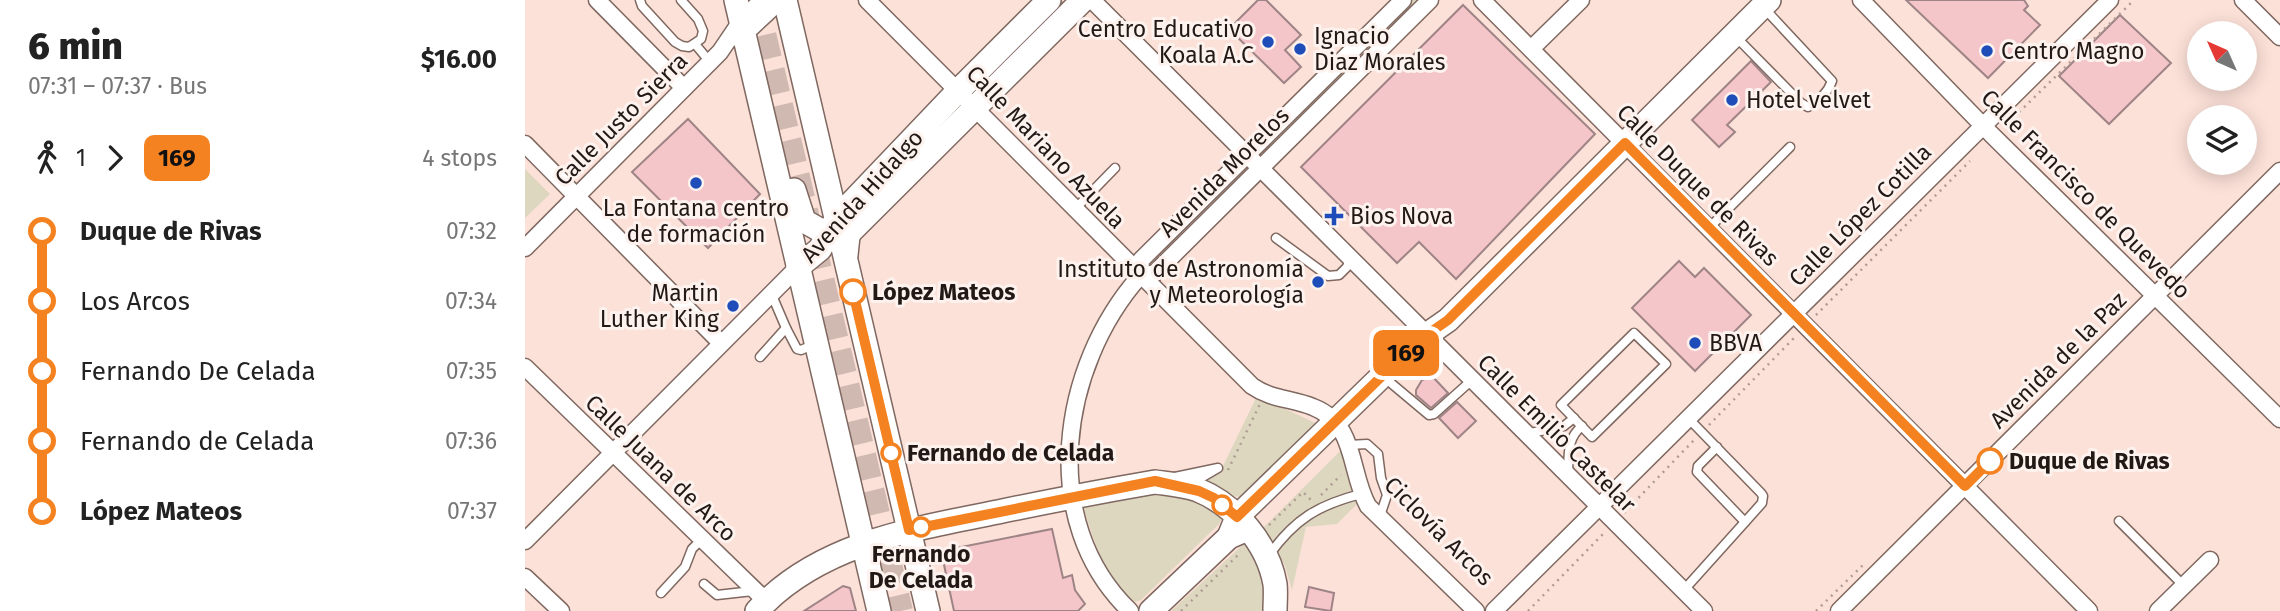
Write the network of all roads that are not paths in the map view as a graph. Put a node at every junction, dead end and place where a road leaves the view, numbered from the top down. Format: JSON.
{"nodes":[{"id":1,"x":597,"y":0,"type":"edge"},
{"id":2,"x":640,"y":0,"type":"edge"},
{"id":3,"x":681,"y":0,"type":"edge"},
{"id":4,"x":762,"y":0,"type":"edge"},
{"id":5,"x":783,"y":0,"type":"edge"},
{"id":6,"x":867,"y":0,"type":"edge"},
{"id":7,"x":1049,"y":0,"type":"edge"},
{"id":8,"x":1083,"y":0,"type":"edge"},
{"id":9,"x":1092,"y":0,"type":"edge"},
{"id":10,"x":1403,"y":0,"type":"edge"},
{"id":11,"x":1430,"y":0,"type":"edge"},
{"id":12,"x":1482,"y":0,"type":"edge"},
{"id":13,"x":1581,"y":0,"type":"edge"},
{"id":14,"x":1861,"y":0,"type":"edge"},
{"id":15,"x":2110,"y":0,"type":"edge"},
{"id":16,"x":2243,"y":0,"type":"edge"},
{"id":17,"x":1765,"y":3,"type":"edge"},
{"id":18,"x":741,"y":19,"type":"edge"},
{"id":19,"x":1734,"y":35,"type":"junction"},
{"id":20,"x":2280,"y":37,"type":"edge"},
{"id":21,"x":695,"y":44,"type":"junction"},
{"id":22,"x":1531,"y":49,"type":"junction"},
{"id":23,"x":715,"y":57,"type":"junction"},
{"id":24,"x":684,"y":88,"type":"junction"},
{"id":25,"x":959,"y":90,"type":"junction"},
{"id":26,"x":976,"y":107,"type":"junction"},
{"id":27,"x":764,"y":117,"type":"junction"},
{"id":28,"x":1989,"y":131,"type":"junction"},
{"id":29,"x":1625,"y":143,"type":"junction"},
{"id":30,"x":525,"y":144,"type":"edge"},
{"id":31,"x":1790,"y":147,"type":"dead end"},
{"id":32,"x":1247,"y":155,"type":"junction"},
{"id":33,"x":1115,"y":168,"type":"dead end"},
{"id":34,"x":1260,"y":168,"type":"junction"},
{"id":35,"x":2280,"y":171,"type":"edge"},
{"id":36,"x":577,"y":196,"type":"junction"},
{"id":37,"x":1075,"y":209,"type":"junction"},
{"id":38,"x":834,"y":224,"type":"junction"},
{"id":39,"x":1709,"y":228,"type":"junction"},
{"id":40,"x":1276,"y":238,"type":"dead end"},
{"id":41,"x":525,"y":248,"type":"edge"},
{"id":42,"x":846,"y":258,"type":"junction"},
{"id":43,"x":1350,"y":258,"type":"junction"},
{"id":44,"x":798,"y":267,"type":"junction"},
{"id":45,"x":1140,"y":276,"type":"junction"},
{"id":46,"x":771,"y":293,"type":"junction"},
{"id":47,"x":2156,"y":296,"type":"junction"},
{"id":48,"x":1794,"y":313,"type":"junction"},
{"id":49,"x":786,"y":328,"type":"junction"},
{"id":50,"x":1430,"y":338,"type":"junction"},
{"id":51,"x":721,"y":343,"type":"junction"},
{"id":52,"x":817,"y":344,"type":"junction"},
{"id":53,"x":760,"y":357,"type":"dead end"},
{"id":54,"x":525,"y":367,"type":"edge"},
{"id":55,"x":1472,"y":380,"type":"junction"},
{"id":56,"x":1392,"y":384,"type":"junction"},
{"id":57,"x":1574,"y":418,"type":"junction"},
{"id":58,"x":1688,"y":418,"type":"junction"},
{"id":59,"x":2280,"y":419,"type":"edge"},
{"id":60,"x":1582,"y":426,"type":"junction"},
{"id":61,"x":1343,"y":432,"type":"junction"},
{"id":62,"x":1527,"y":434,"type":"junction"},
{"id":63,"x":1717,"y":447,"type":"junction"},
{"id":64,"x":613,"y":452,"type":"junction"},
{"id":65,"x":1568,"y":476,"type":"junction"},
{"id":66,"x":1155,"y":481,"type":"junction"},
{"id":67,"x":1182,"y":486,"type":"junction"},
{"id":68,"x":1965,"y":486,"type":"junction"},
{"id":69,"x":1361,"y":494,"type":"junction"},
{"id":70,"x":1073,"y":497,"type":"junction"},
{"id":71,"x":1599,"y":507,"type":"junction"},
{"id":72,"x":1379,"y":519,"type":"junction"},
{"id":73,"x":2119,"y":521,"type":"dead end"},
{"id":74,"x":1745,"y":522,"type":"junction"},
{"id":75,"x":1238,"y":527,"type":"junction"},
{"id":76,"x":909,"y":530,"type":"junction"},
{"id":77,"x":702,"y":539,"type":"junction"},
{"id":78,"x":525,"y":541,"type":"edge"},
{"id":79,"x":864,"y":544,"type":"junction"},
{"id":80,"x":1268,"y":558,"type":"junction"},
{"id":81,"x":2210,"y":560,"type":"dead end"},
{"id":82,"x":525,"y":577,"type":"edge"},
{"id":83,"x":704,"y":584,"type":"dead end"},
{"id":84,"x":2183,"y":586,"type":"junction"},
{"id":85,"x":1683,"y":591,"type":"junction"},
{"id":86,"x":661,"y":593,"type":"dead end"},
{"id":87,"x":759,"y":601,"type":"edge"},
{"id":88,"x":561,"y":611,"type":"edge"},
{"id":89,"x":879,"y":611,"type":"edge"},
{"id":90,"x":928,"y":611,"type":"edge"},
{"id":91,"x":1130,"y":611,"type":"edge"},
{"id":92,"x":1151,"y":611,"type":"edge"},
{"id":93,"x":1275,"y":611,"type":"edge"},
{"id":94,"x":1476,"y":611,"type":"edge"},
{"id":95,"x":1494,"y":611,"type":"edge"},
{"id":96,"x":1704,"y":611,"type":"edge"},
{"id":97,"x":1839,"y":611,"type":"edge"},
{"id":98,"x":2089,"y":611,"type":"edge"},
{"id":99,"x":2158,"y":611,"type":"edge"}],
"edges":[{"from":1,"to":24,"type":"street"},
{"from":2,"to":21,"type":"lane"},
{"from":3,"to":21,"type":"lane"},
{"from":4,"to":18,"type":"street","name":"Calle Justo Sierra"},
{"from":5,"to":18,"type":"street","name":"Calle Justo Sierra"},
{"from":5,"to":38,"type":"main road"},
{"from":6,"to":25,"type":"street","name":"Calle Mariano Azuela"},
{"from":7,"to":25,"type":"main road","name":"Avenida Hidalgo"},
{"from":8,"to":26,"type":"main road","name":"Avenida Hidalgo"},
{"from":9,"to":32,"type":"street","name":"Calle Emilio Castelar"},
{"from":10,"to":32,"type":"street","name":"Avenida Morelos"},
{"from":11,"to":34,"type":"street","name":"Avenida Morelos"},
{"from":12,"to":22,"type":"street","name":"Calle Duque de Rivas"},
{"from":13,"to":22,"type":"street"},
{"from":14,"to":28,"type":"street","name":"Calle Francisco de Quevedo"},
{"from":15,"to":28,"type":"street","name":"Calle López Cotilla"},
{"from":16,"to":20,"type":"street"},
{"from":17,"to":19,"type":"main road"},
{"from":17,"to":19,"type":"lane"},
{"from":18,"to":23,"type":"street","name":"Calle Justo Sierra"},
{"from":18,"to":27,"type":"main road"},
{"from":19,"to":29,"type":"main road"},
{"from":21,"to":23,"type":"lane"},
{"from":22,"to":29,"type":"street","name":"Calle Duque de Rivas"},
{"from":23,"to":24,"type":"street","name":"Calle Justo Sierra"},
{"from":24,"to":36,"type":"street","name":"Calle Justo Sierra"},
{"from":25,"to":26,"type":"street","name":"Calle Mariano Azuela"},
{"from":25,"to":38,"type":"main road","name":"Avenida Hidalgo"},
{"from":26,"to":37,"type":"street","name":"Calle Mariano Azuela"},
{"from":26,"to":42,"type":"main road","name":"Avenida Hidalgo"},
{"from":27,"to":38,"type":"main road"},
{"from":27,"to":44,"type":"main road"},
{"from":28,"to":47,"type":"street","name":"Calle Francisco de Quevedo"},
{"from":28,"to":48,"type":"street","name":"Calle López Cotilla"},
{"from":29,"to":39,"type":"street","name":"Calle Duque de Rivas"},
{"from":29,"to":50,"type":"main road"},
{"from":30,"to":36,"type":"street"},
{"from":31,"to":39,"type":"lane"},
{"from":32,"to":34,"type":"street","name":"Calle Emilio Castelar"},
{"from":32,"to":45,"type":"street","name":"Avenida Morelos"},
{"from":33,"to":37,"type":"lane"},
{"from":34,"to":43,"type":"street","name":"Calle Emilio Castelar"},
{"from":34,"to":45,"type":"street","name":"Avenida Morelos"},
{"from":35,"to":47,"type":"street","name":"Avenida de la Paz"},
{"from":36,"to":41,"type":"street","name":"Calle Justo Sierra"},
{"from":36,"to":51,"type":"street"},
{"from":37,"to":45,"type":"street","name":"Calle Mariano Azuela"},
{"from":38,"to":42,"type":"main road"},
{"from":38,"to":44,"type":"main road","name":"Avenida Hidalgo"},
{"from":39,"to":48,"type":"street","name":"Calle Duque de Rivas"},
{"from":40,"to":43,"type":"lane"},
{"from":42,"to":76,"type":"main road"},
{"from":43,"to":50,"type":"street","name":"Calle Emilio Castelar"},
{"from":44,"to":46,"type":"street","name":"Avenida Hidalgo"},
{"from":44,"to":52,"type":"main road"},
{"from":45,"to":61,"type":"street","name":"Calle Mariano Azuela"},
{"from":45,"to":70,"type":"street"},
{"from":46,"to":49,"type":"lane"},
{"from":46,"to":51,"type":"street","name":"Avenida Hidalgo"},
{"from":47,"to":59,"type":"street","name":"Calle Francisco de Quevedo"},
{"from":47,"to":68,"type":"street","name":"Avenida de la Paz"},
{"from":48,"to":58,"type":"street","name":"Calle López Cotilla"},
{"from":48,"to":68,"type":"street","name":"Calle Duque de Rivas"},
{"from":49,"to":52,"type":"lane"},
{"from":49,"to":53,"type":"lane"},
{"from":50,"to":55,"type":"street","name":"Calle Emilio Castelar"},
{"from":50,"to":56,"type":"main road"},
{"from":50,"to":61,"type":"main road"},
{"from":51,"to":64,"type":"street","name":"Avenida Hidalgo"},
{"from":52,"to":79,"type":"main road"},
{"from":54,"to":64,"type":"street","name":"Calle Juana de Arco"},
{"from":55,"to":56,"type":"lane"},
{"from":55,"to":62,"type":"street","name":"Calle Emilio Castelar"},
{"from":56,"to":61,"type":"main road"},
{"from":57,"to":60,"type":"lane"},
{"from":57,"to":60,"type":"lane"},
{"from":57,"to":62,"type":"lane"},
{"from":58,"to":63,"type":"lane"},
{"from":58,"to":71,"type":"street","name":"Calle López Cotilla"},
{"from":60,"to":65,"type":"lane"},
{"from":61,"to":69,"type":"street"},
{"from":61,"to":72,"type":"lane"},
{"from":61,"to":75,"type":"main road"},
{"from":62,"to":65,"type":"street","name":"Calle Emilio Castelar"},
{"from":63,"to":74,"type":"lane"},
{"from":63,"to":74,"type":"lane"},
{"from":64,"to":77,"type":"street","name":"Calle Juana de Arco"},
{"from":64,"to":78,"type":"street","name":"Avenida Hidalgo"},
{"from":65,"to":71,"type":"street","name":"Calle Emilio Castelar"},
{"from":66,"to":67,"type":"main road"},
{"from":66,"to":67,"type":"lane"},
{"from":66,"to":70,"type":"main road"},
{"from":67,"to":75,"type":"main road"},
{"from":68,"to":97,"type":"street","name":"Avenida de la Paz"},
{"from":68,"to":98,"type":"street","name":"Calle Duque de Rivas"},
{"from":69,"to":72,"type":"street"},
{"from":69,"to":80,"type":"lane"},
{"from":70,"to":76,"type":"main road"},
{"from":70,"to":91,"type":"street"},
{"from":71,"to":85,"type":"street","name":"Calle Emilio Castelar"},
{"from":71,"to":95,"type":"street","name":"Calle López Cotilla"},
{"from":72,"to":94,"type":"street"},
{"from":73,"to":84,"type":"lane"},
{"from":74,"to":85,"type":"lane"},
{"from":75,"to":80,"type":"main road"},
{"from":75,"to":92,"type":"main road"},
{"from":76,"to":79,"type":"main road"},
{"from":76,"to":90,"type":"main road"},
{"from":77,"to":86,"type":"lane"},
{"from":77,"to":87,"type":"street","name":"Calle Juana de Arco"},
{"from":79,"to":87,"type":"main road"},
{"from":79,"to":89,"type":"main road"},
{"from":80,"to":93,"type":"main road"},
{"from":81,"to":84,"type":"street"},
{"from":82,"to":88,"type":"street"},
{"from":83,"to":87,"type":"lane"},
{"from":84,"to":99,"type":"street"},
{"from":85,"to":96,"type":"street","name":"Calle Emilio Castelar"}]}
